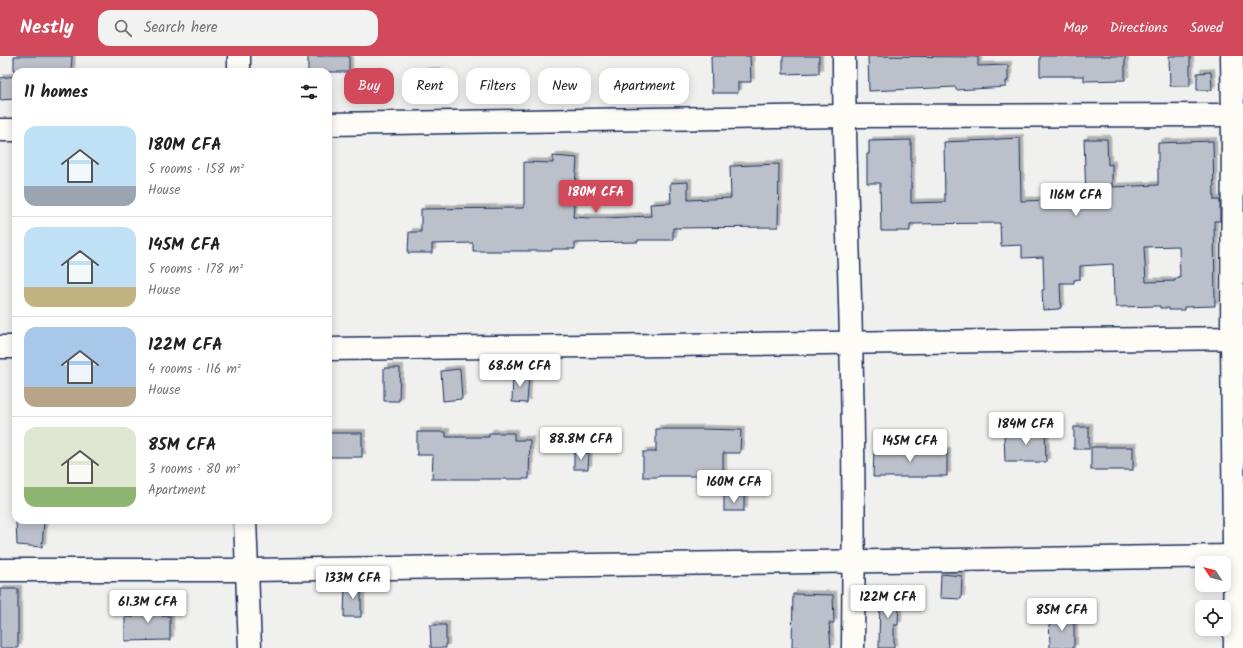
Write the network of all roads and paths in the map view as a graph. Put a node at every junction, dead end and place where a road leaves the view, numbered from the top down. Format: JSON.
{"nodes":[{"id":1,"x":239,"y":56,"type":"edge"},
{"id":2,"x":844,"y":56,"type":"edge"},
{"id":3,"x":1232,"y":56,"type":"edge"},
{"id":4,"x":239,"y":68,"type":"edge"},
{"id":5,"x":1238,"y":115,"type":"edge"},
{"id":6,"x":844,"y":116,"type":"junction"},
{"id":7,"x":332,"y":124,"type":"edge"},
{"id":8,"x":0,"y":130,"type":"edge"},
{"id":9,"x":12,"y":130,"type":"edge"},
{"id":10,"x":1237,"y":338,"type":"edge"},
{"id":11,"x":851,"y":342,"type":"junction"},
{"id":12,"x":0,"y":347,"type":"edge"},
{"id":13,"x":12,"y":347,"type":"edge"},
{"id":14,"x":332,"y":349,"type":"edge"},
{"id":15,"x":245,"y":524,"type":"edge"},
{"id":16,"x":1234,"y":556,"type":"junction"},
{"id":17,"x":854,"y":561,"type":"junction"},
{"id":18,"x":0,"y":570,"type":"edge"},
{"id":19,"x":246,"y":570,"type":"junction"},
{"id":20,"x":250,"y":648,"type":"edge"},
{"id":21,"x":853,"y":648,"type":"edge"},
{"id":22,"x":1235,"y":648,"type":"edge"}],
"edges":[{"from":1,"to":4,"type":"street"},
{"from":2,"to":6,"type":"street"},
{"from":3,"to":5,"type":"street"},
{"from":5,"to":6,"type":"street"},
{"from":5,"to":10,"type":"street"},
{"from":6,"to":7,"type":"street"},
{"from":6,"to":11,"type":"street"},
{"from":8,"to":9,"type":"street"},
{"from":10,"to":11,"type":"street"},
{"from":10,"to":16,"type":"street"},
{"from":11,"to":14,"type":"street"},
{"from":11,"to":17,"type":"street"},
{"from":12,"to":13,"type":"street"},
{"from":15,"to":19,"type":"street"},
{"from":16,"to":17,"type":"street"},
{"from":16,"to":22,"type":"street"},
{"from":17,"to":19,"type":"street"},
{"from":17,"to":21,"type":"street"},
{"from":18,"to":19,"type":"street"},
{"from":19,"to":20,"type":"street"}]}
